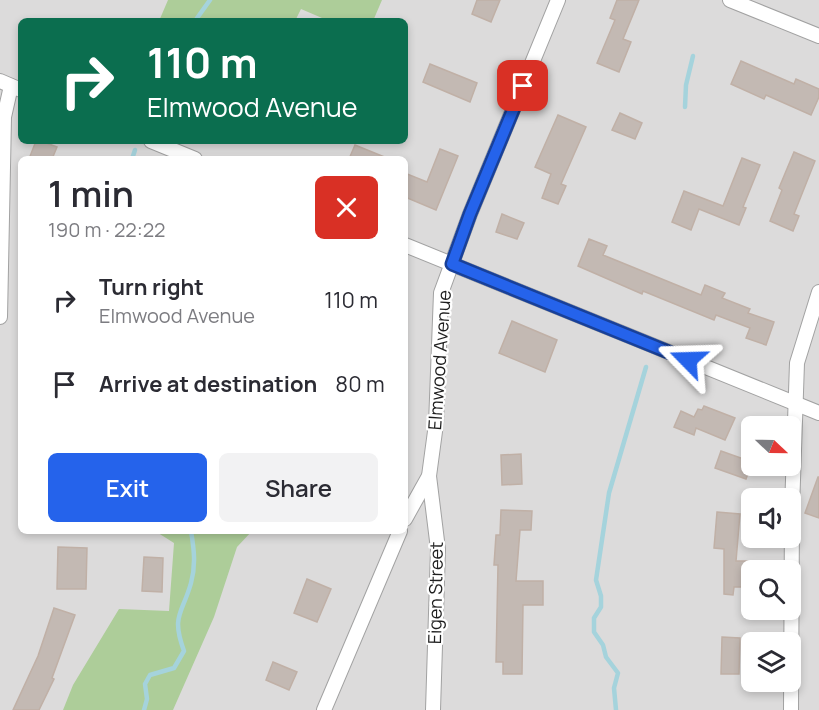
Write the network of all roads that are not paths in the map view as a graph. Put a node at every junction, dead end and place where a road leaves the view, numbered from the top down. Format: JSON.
{"nodes":[{"id":1,"x":558,"y":0,"type":"edge"},
{"id":2,"x":730,"y":0,"type":"edge"},
{"id":3,"x":819,"y":36,"type":"edge"},
{"id":4,"x":11,"y":86,"type":"edge"},
{"id":5,"x":158,"y":144,"type":"edge"},
{"id":6,"x":188,"y":156,"type":"edge"},
{"id":7,"x":408,"y":246,"type":"edge"},
{"id":8,"x":452,"y":264,"type":"junction"},
{"id":9,"x":819,"y":292,"type":"edge"},
{"id":10,"x":0,"y":317,"type":"edge"},
{"id":11,"x":795,"y":403,"type":"junction"},
{"id":12,"x":819,"y":413,"type":"edge"},
{"id":13,"x":429,"y":476,"type":"junction"},
{"id":14,"x":408,"y":514,"type":"edge"},
{"id":15,"x":399,"y":534,"type":"edge"},
{"id":16,"x":324,"y":710,"type":"edge"},
{"id":17,"x":433,"y":710,"type":"edge"},
{"id":18,"x":791,"y":710,"type":"edge"}],
"edges":[{"from":1,"to":8,"type":"street","name":"Elmwood Avenue"},
{"from":2,"to":3,"type":"street"},
{"from":4,"to":10,"type":"street"},
{"from":5,"to":6,"type":"street"},
{"from":7,"to":8,"type":"street"},
{"from":8,"to":11,"type":"street"},
{"from":8,"to":13,"type":"street","name":"Elmwood Avenue"},
{"from":9,"to":11,"type":"street"},
{"from":11,"to":12,"type":"street"},
{"from":11,"to":18,"type":"street"},
{"from":13,"to":14,"type":"street","name":"Elmwood Avenue"},
{"from":13,"to":17,"type":"street","name":"Eigen Street"},
{"from":15,"to":16,"type":"street"}]}
